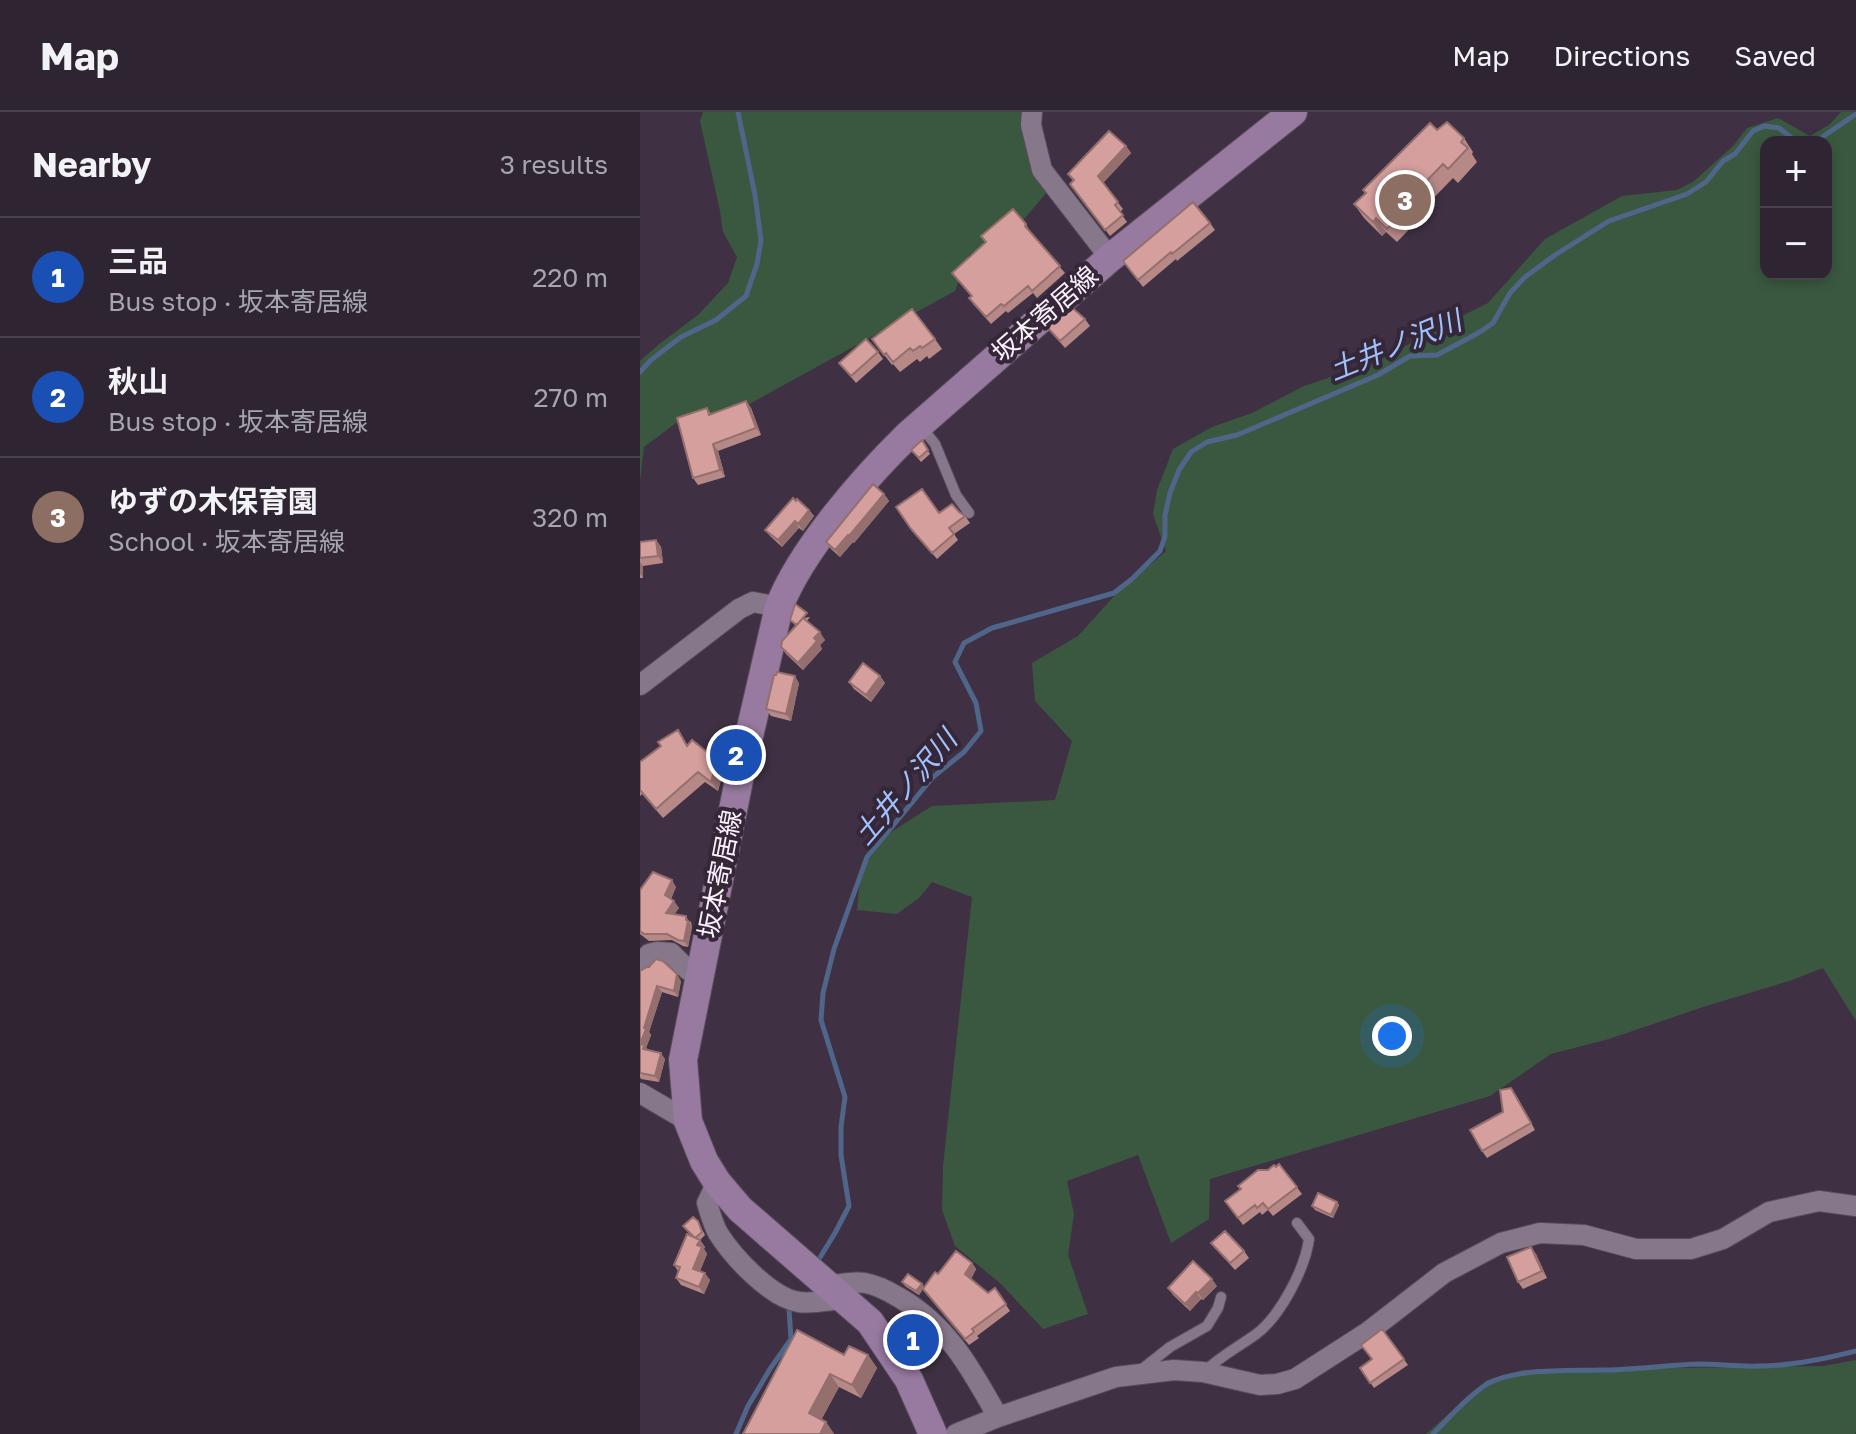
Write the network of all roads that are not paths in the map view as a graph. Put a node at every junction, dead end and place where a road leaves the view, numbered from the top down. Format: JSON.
{"nodes":[{"id":1,"x":1032,"y":112,"type":"edge"},
{"id":2,"x":1284,"y":115,"type":"edge"},
{"id":3,"x":1110,"y":258,"type":"junction"},
{"id":4,"x":920,"y":425,"type":"junction"},
{"id":5,"x":969,"y":513,"type":"dead end"},
{"id":6,"x":779,"y":607,"type":"junction"},
{"id":7,"x":640,"y":685,"type":"edge"},
{"id":8,"x":640,"y":967,"type":"edge"},
{"id":9,"x":700,"y":974,"type":"junction"},
{"id":10,"x":640,"y":1094,"type":"edge"},
{"id":11,"x":688,"y":1121,"type":"junction"},
{"id":12,"x":717,"y":1182,"type":"junction"},
{"id":13,"x":1856,"y":1206,"type":"edge"},
{"id":14,"x":1297,"y":1223,"type":"dead end"},
{"id":15,"x":836,"y":1292,"type":"junction"},
{"id":16,"x":1221,"y":1297,"type":"dead end"},
{"id":17,"x":1203,"y":1372,"type":"junction"},
{"id":18,"x":1137,"y":1374,"type":"junction"},
{"id":19,"x":998,"y":1417,"type":"junction"},
{"id":20,"x":933,"y":1434,"type":"edge"},
{"id":21,"x":956,"y":1434,"type":"edge"}],
"edges":[{"from":1,"to":3,"type":"street"},
{"from":2,"to":3,"type":"main road","name":"坂本寄居線"},
{"from":3,"to":4,"type":"main road","name":"坂本寄居線"},
{"from":4,"to":5,"type":"lane"},
{"from":4,"to":6,"type":"main road","name":"坂本寄居線"},
{"from":6,"to":7,"type":"street"},
{"from":6,"to":9,"type":"main road","name":"坂本寄居線"},
{"from":8,"to":9,"type":"street"},
{"from":9,"to":11,"type":"main road","name":"坂本寄居線"},
{"from":10,"to":11,"type":"street"},
{"from":11,"to":12,"type":"main road","name":"坂本寄居線"},
{"from":12,"to":15,"type":"main road","name":"坂本寄居線"},
{"from":12,"to":15,"type":"street"},
{"from":13,"to":17,"type":"street"},
{"from":14,"to":17,"type":"lane"},
{"from":15,"to":19,"type":"street"},
{"from":15,"to":20,"type":"main road","name":"坂本寄居線"},
{"from":16,"to":18,"type":"lane"},
{"from":17,"to":18,"type":"street"},
{"from":18,"to":19,"type":"street"},
{"from":19,"to":21,"type":"street"}]}
